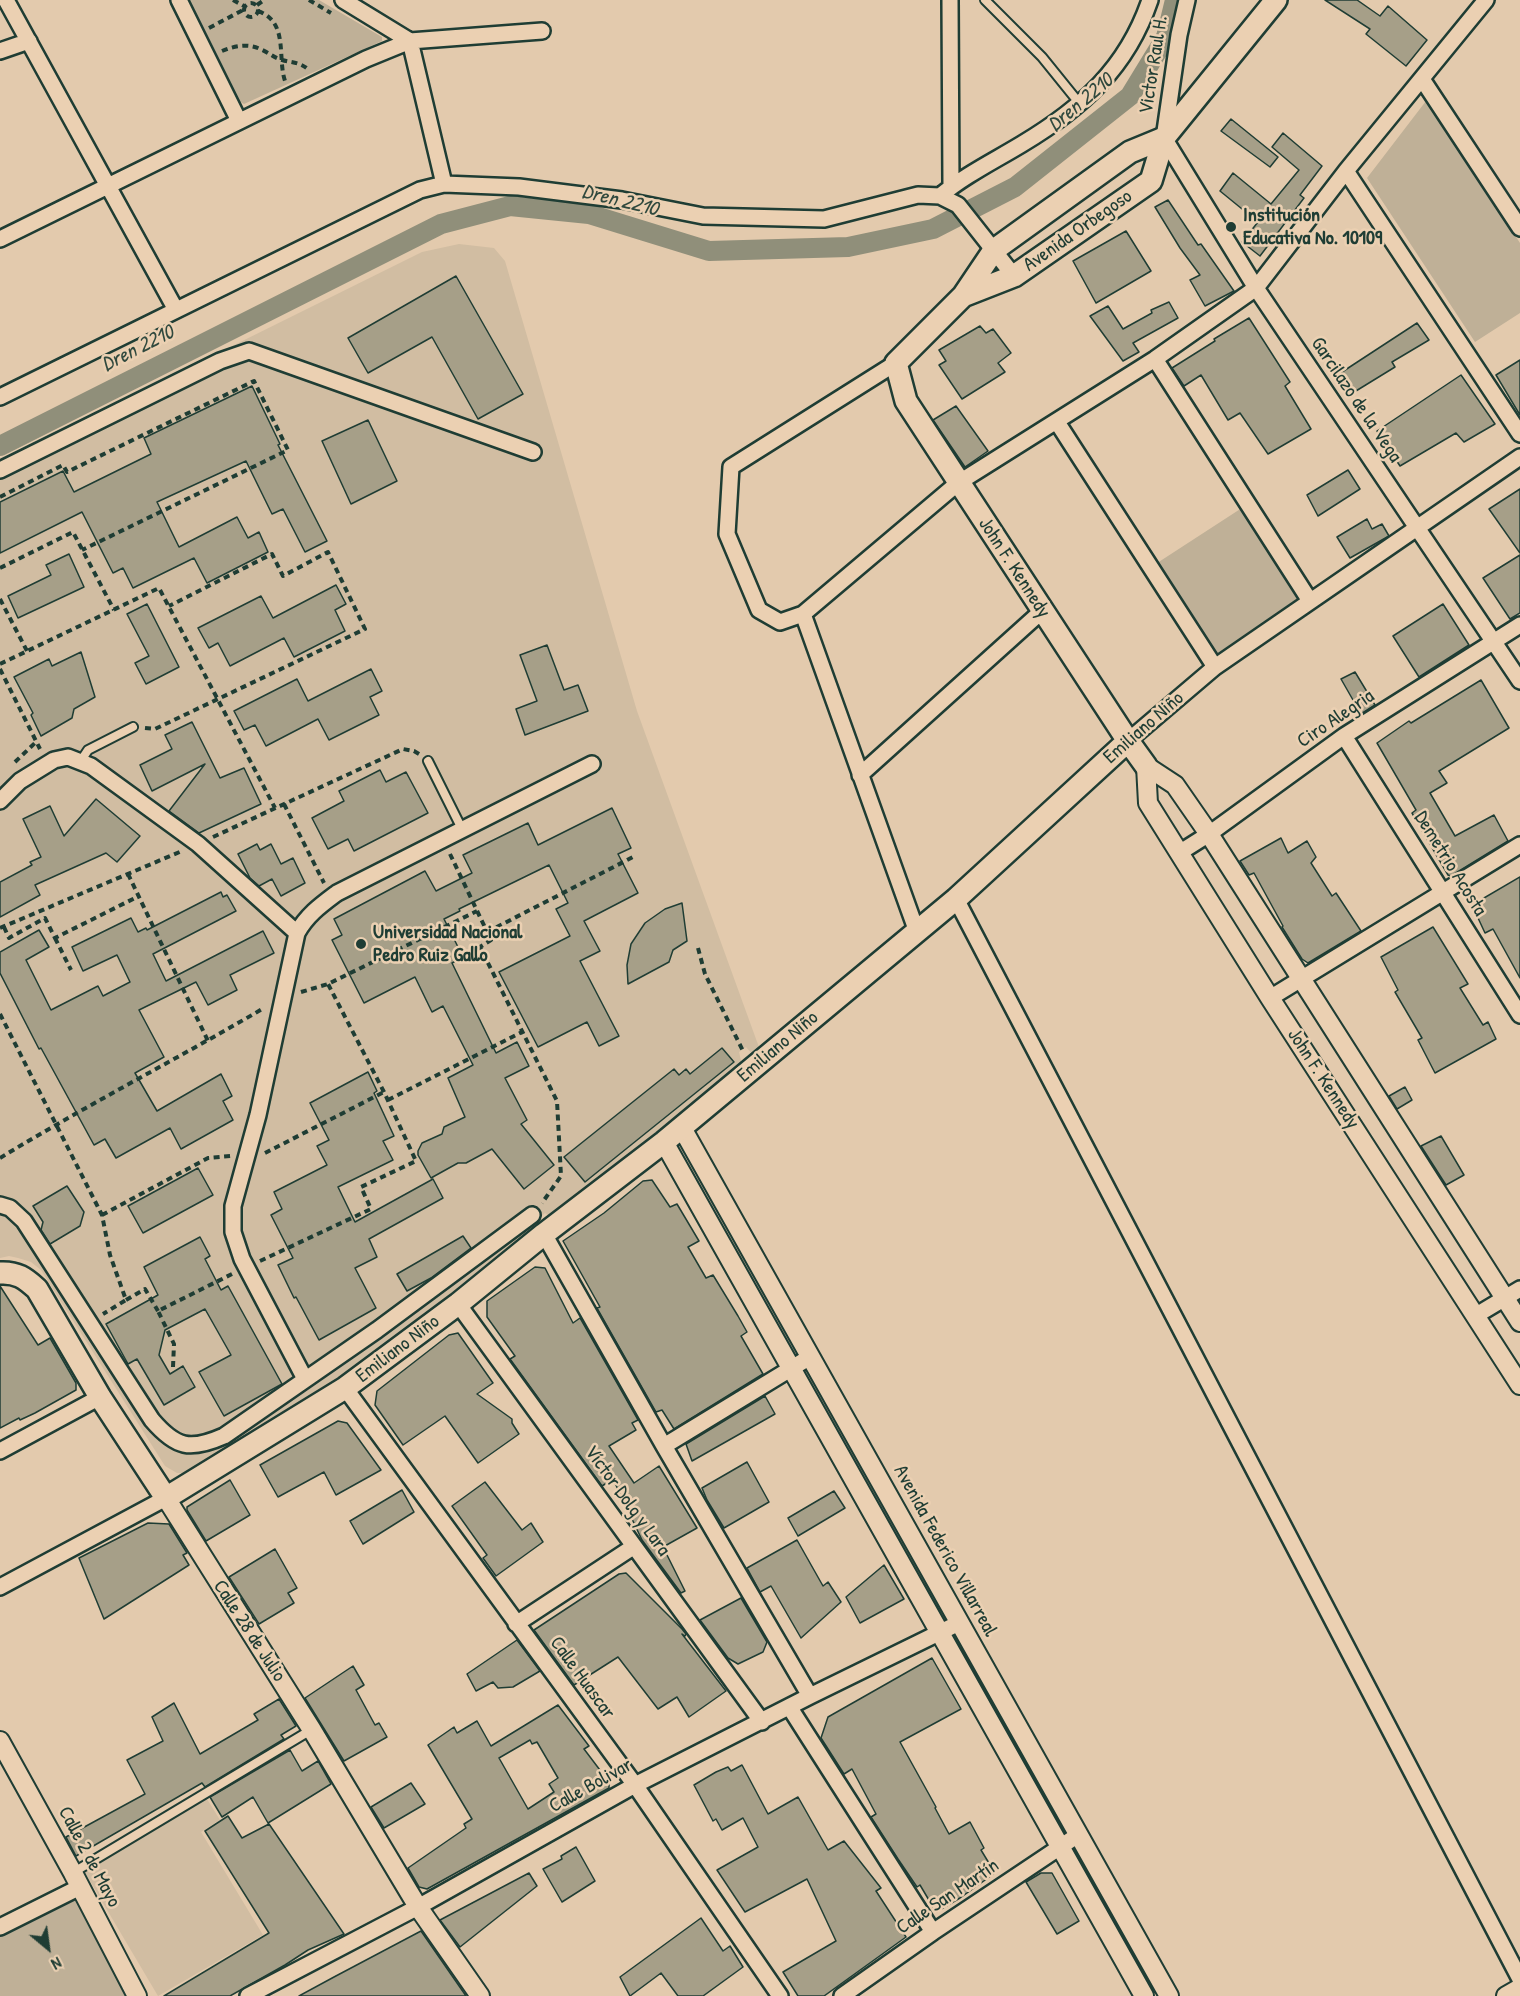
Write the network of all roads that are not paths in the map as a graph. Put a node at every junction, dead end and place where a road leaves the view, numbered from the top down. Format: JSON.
{"nodes":[{"id":1,"x":6,"y":0,"type":"edge"},
{"id":2,"x":179,"y":0,"type":"edge"},
{"id":3,"x":343,"y":0,"type":"edge"},
{"id":4,"x":950,"y":0,"type":"edge"},
{"id":5,"x":985,"y":0,"type":"edge"},
{"id":6,"x":1150,"y":0,"type":"edge"},
{"id":7,"x":1187,"y":0,"type":"edge"},
{"id":8,"x":1276,"y":0,"type":"edge"},
{"id":9,"x":1486,"y":0,"type":"edge"},
{"id":10,"x":542,"y":31,"type":"dead end"},
{"id":11,"x":29,"y":41,"type":"junction"},
{"id":12,"x":410,"y":41,"type":"junction"},
{"id":13,"x":0,"y":51,"type":"edge"},
{"id":14,"x":1422,"y":79,"type":"junction"},
{"id":15,"x":1080,"y":104,"type":"junction"},
{"id":16,"x":239,"y":121,"type":"junction"},
{"id":17,"x":1164,"y":138,"type":"junction"},
{"id":18,"x":1346,"y":171,"type":"junction"},
{"id":19,"x":444,"y":184,"type":"junction"},
{"id":20,"x":108,"y":186,"type":"junction"},
{"id":21,"x":946,"y":191,"type":"junction"},
{"id":22,"x":1520,"y":228,"type":"edge"},
{"id":23,"x":0,"y":239,"type":"edge"},
{"id":24,"x":994,"y":250,"type":"junction"},
{"id":25,"x":1014,"y":276,"type":"junction"},
{"id":26,"x":1256,"y":288,"type":"junction"},
{"id":27,"x":963,"y":296,"type":"junction"},
{"id":28,"x":176,"y":310,"type":"junction"},
{"id":29,"x":1155,"y":358,"type":"junction"},
{"id":30,"x":896,"y":363,"type":"junction"},
{"id":31,"x":0,"y":397,"type":"edge"},
{"id":32,"x":1057,"y":422,"type":"junction"},
{"id":33,"x":1520,"y":434,"type":"edge"},
{"id":34,"x":533,"y":452,"type":"dead end"},
{"id":35,"x":1520,"y":457,"type":"edge"},
{"id":36,"x":0,"y":470,"type":"edge"},
{"id":37,"x":958,"y":483,"type":"junction"},
{"id":38,"x":1416,"y":527,"type":"junction"},
{"id":39,"x":1310,"y":601,"type":"junction"},
{"id":40,"x":1042,"y":610,"type":"junction"},
{"id":41,"x":803,"y":614,"type":"junction"},
{"id":42,"x":1520,"y":625,"type":"edge"},
{"id":43,"x":1494,"y":642,"type":"junction"},
{"id":44,"x":1215,"y":667,"type":"junction"},
{"id":45,"x":1520,"y":681,"type":"edge"},
{"id":46,"x":133,"y":727,"type":"road end"},
{"id":47,"x":1344,"y":736,"type":"junction"},
{"id":48,"x":1128,"y":741,"type":"junction"},
{"id":49,"x":428,"y":761,"type":"dead end"},
{"id":50,"x":80,"y":762,"type":"junction"},
{"id":51,"x":592,"y":764,"type":"dead end"},
{"id":52,"x":1146,"y":766,"type":"junction"},
{"id":53,"x":861,"y":775,"type":"junction"},
{"id":54,"x":0,"y":801,"type":"edge"},
{"id":55,"x":462,"y":829,"type":"junction"},
{"id":56,"x":1209,"y":834,"type":"junction"},
{"id":57,"x":1520,"y":845,"type":"edge"},
{"id":58,"x":1179,"y":853,"type":"junction"},
{"id":59,"x":1444,"y":891,"type":"junction"},
{"id":60,"x":956,"y":899,"type":"junction"},
{"id":61,"x":916,"y":932,"type":"junction"},
{"id":62,"x":297,"y":933,"type":"junction"},
{"id":63,"x":1300,"y":979,"type":"junction"},
{"id":64,"x":1270,"y":998,"type":"junction"},
{"id":65,"x":1520,"y":1015,"type":"edge"},
{"id":66,"x":682,"y":1128,"type":"junction"},
{"id":67,"x":664,"y":1142,"type":"junction"},
{"id":68,"x":0,"y":1205,"type":"edge"},
{"id":69,"x":532,"y":1215,"type":"road end"},
{"id":70,"x":544,"y":1234,"type":"junction"},
{"id":71,"x":6,"y":1273,"type":"edge"},
{"id":72,"x":1512,"y":1293,"type":"edge"},
{"id":73,"x":458,"y":1304,"type":"junction"},
{"id":74,"x":1475,"y":1316,"type":"junction"},
{"id":75,"x":1520,"y":1322,"type":"edge"},
{"id":76,"x":810,"y":1357,"type":"junction"},
{"id":77,"x":792,"y":1368,"type":"junction"},
{"id":78,"x":305,"y":1379,"type":"junction"},
{"id":79,"x":1520,"y":1385,"type":"edge"},
{"id":80,"x":345,"y":1388,"type":"junction"},
{"id":81,"x":100,"y":1397,"type":"junction"},
{"id":82,"x":664,"y":1446,"type":"junction"},
{"id":83,"x":0,"y":1451,"type":"edge"},
{"id":84,"x":166,"y":1498,"type":"junction"},
{"id":85,"x":633,"y":1547,"type":"junction"},
{"id":86,"x":0,"y":1587,"type":"edge"},
{"id":87,"x":959,"y":1623,"type":"junction"},
{"id":88,"x":516,"y":1624,"type":"junction"},
{"id":89,"x":941,"y":1633,"type":"junction"},
{"id":90,"x":810,"y":1696,"type":"junction"},
{"id":91,"x":790,"y":1708,"type":"junction"},
{"id":92,"x":762,"y":1722,"type":"junction"},
{"id":93,"x":312,"y":1730,"type":"junction"},
{"id":94,"x":0,"y":1741,"type":"edge"},
{"id":95,"x":635,"y":1785,"type":"junction"},
{"id":96,"x":1078,"y":1835,"type":"junction"},
{"id":97,"x":1060,"y":1847,"type":"junction"},
{"id":98,"x":77,"y":1880,"type":"junction"},
{"id":99,"x":418,"y":1907,"type":"junction"},
{"id":100,"x":0,"y":1927,"type":"edge"},
{"id":101,"x":933,"y":1932,"type":"junction"},
{"id":102,"x":1520,"y":1979,"type":"edge"},
{"id":103,"x":1520,"y":1988,"type":"edge"},
{"id":104,"x":137,"y":1996,"type":"edge"},
{"id":105,"x":248,"y":1996,"type":"edge"},
{"id":106,"x":480,"y":1996,"type":"edge"},
{"id":107,"x":780,"y":1996,"type":"edge"},
{"id":108,"x":842,"y":1996,"type":"edge"},
{"id":109,"x":1144,"y":1996,"type":"edge"},
{"id":110,"x":1169,"y":1996,"type":"edge"},
{"id":111,"x":1506,"y":1996,"type":"edge"}],
"edges":[{"from":1,"to":11,"type":"street"},
{"from":2,"to":16,"type":"street"},
{"from":3,"to":12,"type":"street"},
{"from":4,"to":21,"type":"street"},
{"from":5,"to":15,"type":"lane"},
{"from":6,"to":15,"type":"street"},
{"from":7,"to":17,"type":"street","name":"Victor Raul H."},
{"from":8,"to":17,"type":"main road","name":"Avenida Orbegoso"},
{"from":9,"to":14,"type":"street"},
{"from":10,"to":12,"type":"street"},
{"from":11,"to":13,"type":"street"},
{"from":11,"to":20,"type":"street"},
{"from":12,"to":16,"type":"street"},
{"from":12,"to":19,"type":"street"},
{"from":14,"to":18,"type":"street"},
{"from":14,"to":22,"type":"street"},
{"from":15,"to":21,"type":"street"},
{"from":16,"to":20,"type":"street"},
{"from":17,"to":24,"type":"main road","name":"Avenida Orbegoso"},
{"from":17,"to":25,"type":"main road","name":"Avenida Orbegoso"},
{"from":17,"to":26,"type":"street","name":"Garcilazo de la Vega"},
{"from":18,"to":26,"type":"street"},
{"from":18,"to":33,"type":"street"},
{"from":19,"to":21,"type":"street"},
{"from":19,"to":28,"type":"street"},
{"from":20,"to":23,"type":"street"},
{"from":20,"to":28,"type":"street"},
{"from":21,"to":24,"type":"street"},
{"from":24,"to":25,"type":"street"},
{"from":24,"to":27,"type":"main road","name":"Avenida Orbegoso"},
{"from":25,"to":27,"type":"main road","name":"Avenida Orbegoso"},
{"from":26,"to":29,"type":"street"},
{"from":26,"to":38,"type":"street","name":"Garcilazo de la Vega"},
{"from":27,"to":30,"type":"main road","name":"Avenida Orbegoso"},
{"from":28,"to":31,"type":"street"},
{"from":29,"to":32,"type":"street"},
{"from":29,"to":39,"type":"street"},
{"from":30,"to":37,"type":"main road","name":"John F. Kennedy"},
{"from":30,"to":41,"type":"street"},
{"from":32,"to":37,"type":"street"},
{"from":32,"to":44,"type":"street"},
{"from":34,"to":36,"type":"street"},
{"from":35,"to":38,"type":"street","name":"Emiliano Niño"},
{"from":37,"to":40,"type":"main road","name":"John F. Kennedy"},
{"from":37,"to":41,"type":"street"},
{"from":38,"to":39,"type":"street","name":"Emiliano Niño"},
{"from":38,"to":43,"type":"street","name":"Garcilazo de la Vega"},
{"from":39,"to":44,"type":"street","name":"Emiliano Niño"},
{"from":40,"to":48,"type":"main road","name":"John F. Kennedy"},
{"from":40,"to":53,"type":"street"},
{"from":41,"to":53,"type":"street"},
{"from":42,"to":43,"type":"street","name":"Ciro Alegria"},
{"from":43,"to":45,"type":"street","name":"Garcilazo de la Vega"},
{"from":43,"to":47,"type":"street","name":"Ciro Alegria"},
{"from":44,"to":48,"type":"street","name":"Emiliano Niño"},
{"from":46,"to":50,"type":"lane"},
{"from":47,"to":56,"type":"street","name":"Ciro Alegria"},
{"from":47,"to":59,"type":"street","name":"Demetrio Acosta"},
{"from":48,"to":52,"type":"main road","name":"John F. Kennedy"},
{"from":48,"to":60,"type":"main road","name":"Emiliano Niño"},
{"from":49,"to":55,"type":"lane"},
{"from":50,"to":54,"type":"street"},
{"from":50,"to":62,"type":"street"},
{"from":51,"to":55,"type":"street"},
{"from":52,"to":56,"type":"street","name":"John F. Kennedy"},
{"from":52,"to":58,"type":"street","name":"John F. Kennedy"},
{"from":53,"to":61,"type":"street"},
{"from":55,"to":62,"type":"street"},
{"from":56,"to":58,"type":"street","name":"Ciro Alegria"},
{"from":56,"to":63,"type":"street","name":"John F. Kennedy"},
{"from":57,"to":59,"type":"street"},
{"from":58,"to":64,"type":"street","name":"John F. Kennedy"},
{"from":59,"to":63,"type":"street"},
{"from":59,"to":65,"type":"street","name":"Demetrio Acosta"},
{"from":60,"to":61,"type":"main road","name":"Emiliano Niño"},
{"from":60,"to":102,"type":"street"},
{"from":61,"to":66,"type":"main road","name":"Emiliano Niño"},
{"from":62,"to":78,"type":"street"},
{"from":63,"to":64,"type":"street"},
{"from":63,"to":72,"type":"street","name":"John F. Kennedy"},
{"from":64,"to":74,"type":"street","name":"John F. Kennedy"},
{"from":66,"to":67,"type":"main road","name":"Emiliano Niño"},
{"from":66,"to":76,"type":"street","name":"Avenida Federico Villarreal"},
{"from":67,"to":70,"type":"main road","name":"Emiliano Niño"},
{"from":67,"to":77,"type":"street"},
{"from":68,"to":78,"type":"street"},
{"from":69,"to":78,"type":"street"},
{"from":70,"to":73,"type":"main road","name":"Emiliano Niño"},
{"from":70,"to":82,"type":"street"},
{"from":71,"to":81,"type":"main road","name":"Calle 28 de Julio"},
{"from":72,"to":74,"type":"street"},
{"from":72,"to":75,"type":"street","name":"John F. Kennedy"},
{"from":73,"to":80,"type":"main road","name":"Emiliano Niño"},
{"from":73,"to":85,"type":"street","name":"Víctor Dolg y Lara"},
{"from":74,"to":79,"type":"street","name":"John F. Kennedy"},
{"from":76,"to":77,"type":"street"},
{"from":76,"to":87,"type":"street","name":"Avenida Federico Villarreal"},
{"from":77,"to":82,"type":"street"},
{"from":77,"to":89,"type":"street"},
{"from":80,"to":84,"type":"main road","name":"Emiliano Niño"},
{"from":80,"to":88,"type":"street","name":"Calle Huascar"},
{"from":81,"to":83,"type":"street"},
{"from":81,"to":84,"type":"main road","name":"Calle 28 de Julio"},
{"from":82,"to":90,"type":"street"},
{"from":84,"to":86,"type":"street","name":"Emiliano Niño"},
{"from":84,"to":93,"type":"street","name":"Calle 28 de Julio"},
{"from":85,"to":88,"type":"street"},
{"from":85,"to":92,"type":"street","name":"Víctor Dolg y Lara"},
{"from":87,"to":89,"type":"street","name":"Calle Bolivar"},
{"from":87,"to":96,"type":"street","name":"Avenida Federico Villarreal"},
{"from":88,"to":95,"type":"street","name":"Calle Huascar"},
{"from":89,"to":90,"type":"street","name":"Calle Bolivar"},
{"from":89,"to":97,"type":"street"},
{"from":90,"to":91,"type":"street","name":"Calle Bolivar"},
{"from":91,"to":92,"type":"street","name":"Calle Bolivar"},
{"from":91,"to":101,"type":"street"},
{"from":92,"to":95,"type":"street","name":"Calle Bolivar"},
{"from":93,"to":98,"type":"lane"},
{"from":93,"to":99,"type":"street","name":"Calle 28 de Julio"},
{"from":94,"to":98,"type":"street","name":"Calle 2 de Mayo"},
{"from":95,"to":99,"type":"street","name":"Calle Bolivar"},
{"from":95,"to":107,"type":"street","name":"Calle Huascar"},
{"from":96,"to":97,"type":"street","name":"Calle San Martín"},
{"from":96,"to":110,"type":"street","name":"Avenida Federico Villarreal"},
{"from":97,"to":101,"type":"street","name":"Calle San Martín"},
{"from":97,"to":109,"type":"street"},
{"from":98,"to":100,"type":"street"},
{"from":98,"to":104,"type":"street","name":"Calle 2 de Mayo"},
{"from":99,"to":105,"type":"street","name":"Calle Bolivar"},
{"from":99,"to":106,"type":"street","name":"Calle 28 de Julio"},
{"from":101,"to":108,"type":"street","name":"Calle San Martín"},
{"from":103,"to":111,"type":"street"}]}
